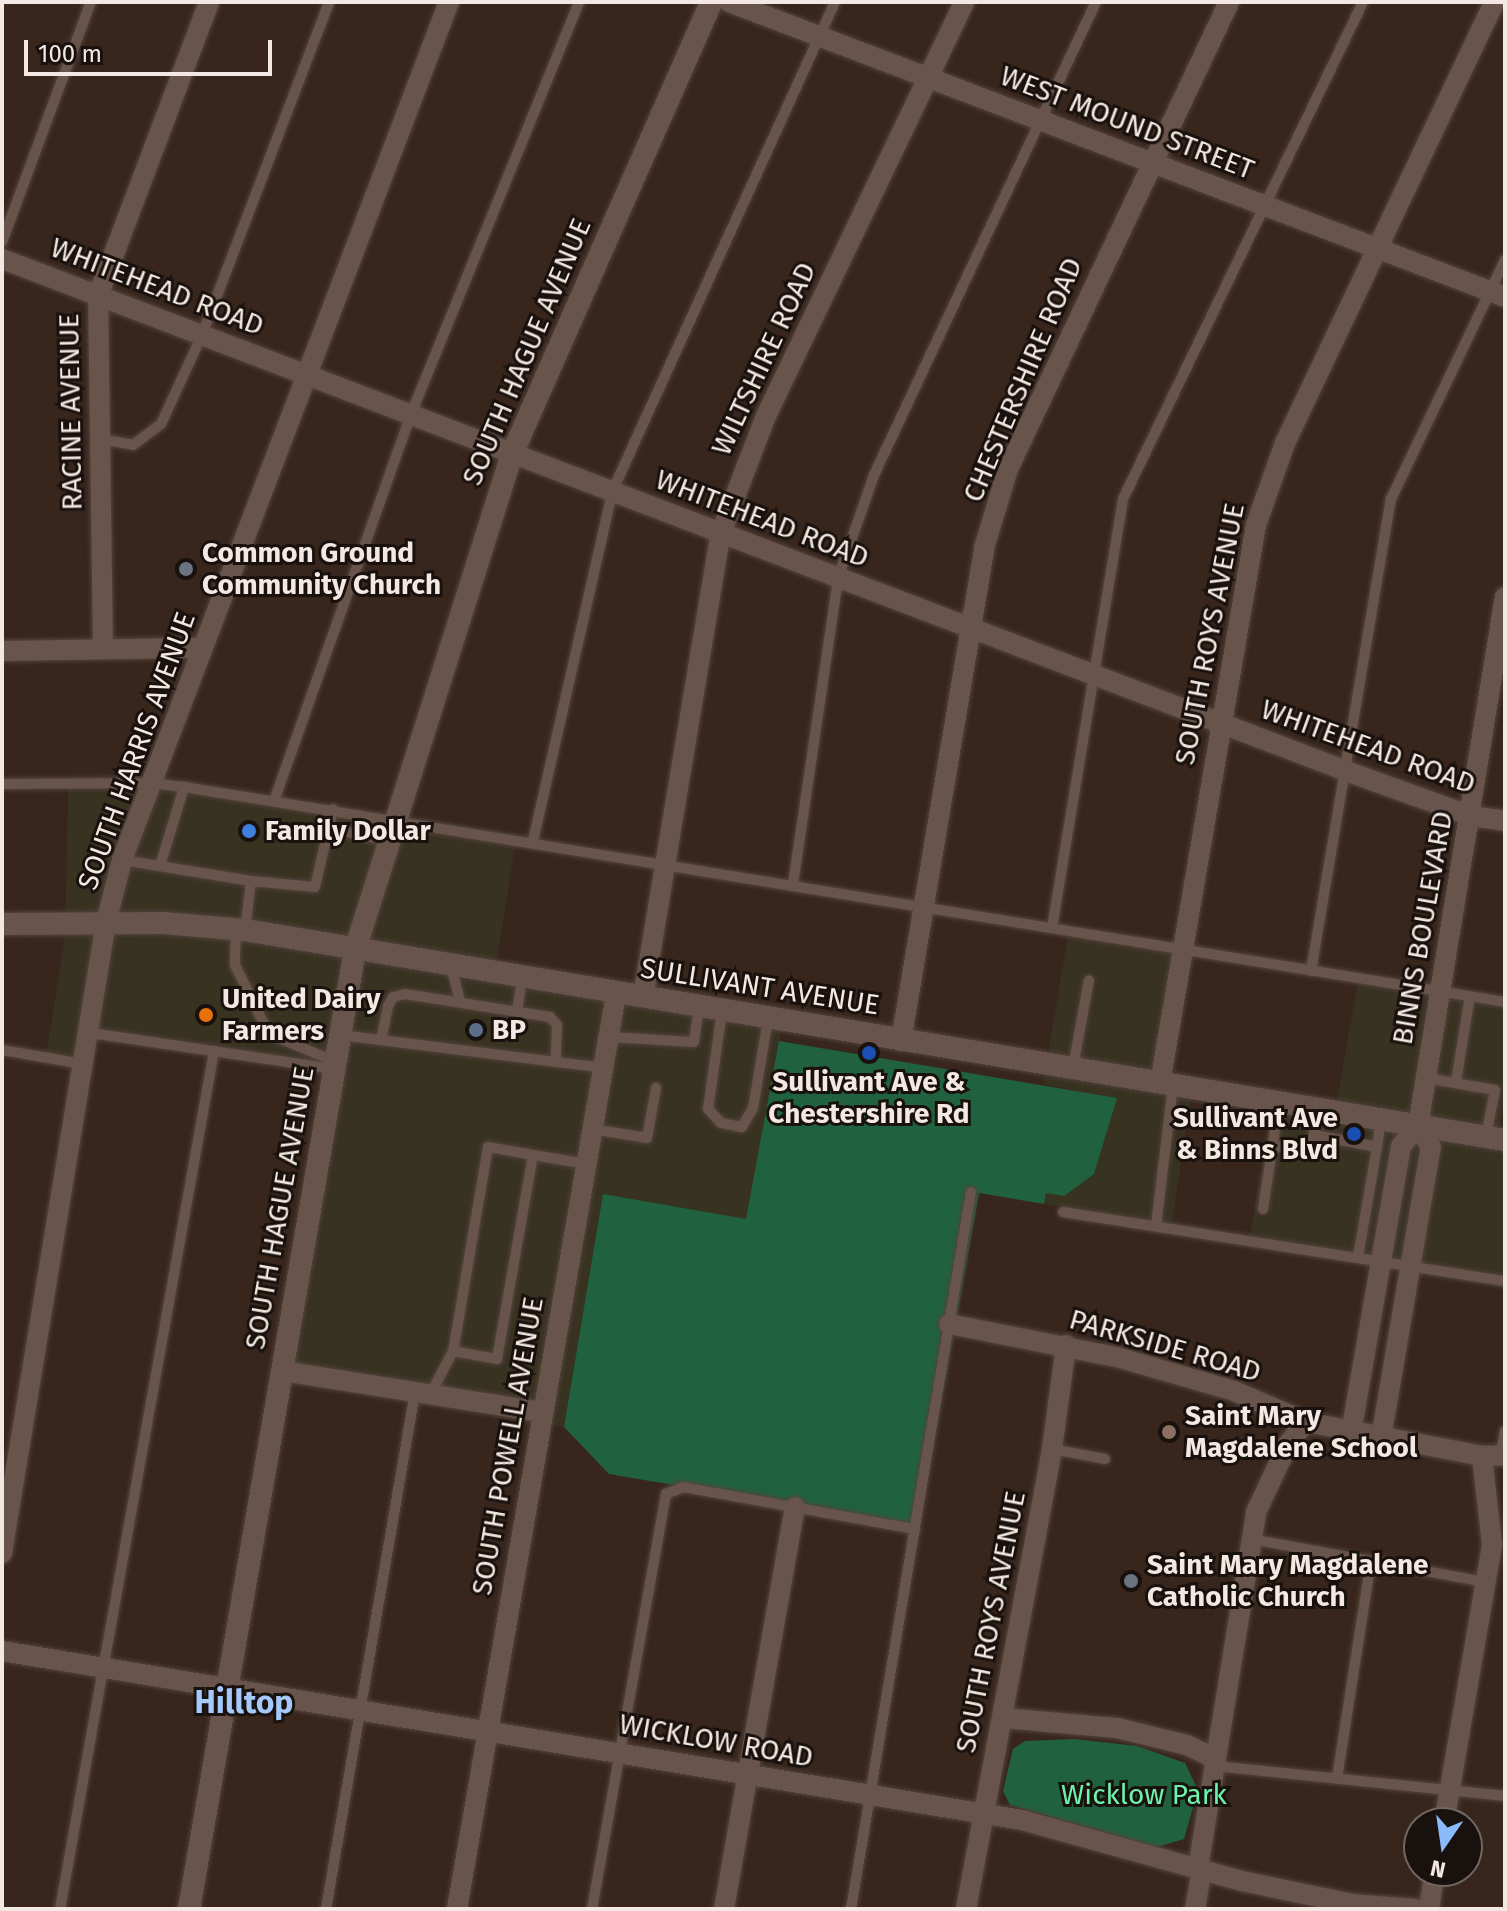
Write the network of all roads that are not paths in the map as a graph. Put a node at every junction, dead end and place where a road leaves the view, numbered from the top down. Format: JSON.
{"nodes":[{"id":1,"x":91,"y":2,"type":"edge"},
{"id":2,"x":209,"y":2,"type":"edge"},
{"id":3,"x":329,"y":2,"type":"edge"},
{"id":4,"x":449,"y":2,"type":"edge"},
{"id":5,"x":579,"y":2,"type":"edge"},
{"id":6,"x":711,"y":2,"type":"edge"},
{"id":7,"x":729,"y":2,"type":"edge"},
{"id":8,"x":835,"y":2,"type":"edge"},
{"id":9,"x":964,"y":2,"type":"edge"},
{"id":10,"x":1096,"y":2,"type":"edge"},
{"id":11,"x":1229,"y":2,"type":"edge"},
{"id":12,"x":1363,"y":2,"type":"edge"},
{"id":13,"x":1494,"y":2,"type":"edge"},
{"id":14,"x":819,"y":37,"type":"junction"},
{"id":15,"x":928,"y":78,"type":"junction"},
{"id":16,"x":1039,"y":120,"type":"junction"},
{"id":17,"x":1152,"y":163,"type":"junction"},
{"id":18,"x":1264,"y":206,"type":"junction"},
{"id":19,"x":2,"y":242,"type":"edge"},
{"id":20,"x":1376,"y":249,"type":"junction"},
{"id":21,"x":2,"y":259,"type":"edge"},
{"id":22,"x":1505,"y":260,"type":"edge"},
{"id":23,"x":1498,"y":295,"type":"edge"},
{"id":24,"x":98,"y":296,"type":"junction"},
{"id":25,"x":202,"y":335,"type":"junction"},
{"id":26,"x":306,"y":375,"type":"junction"},
{"id":27,"x":411,"y":414,"type":"junction"},
{"id":28,"x":100,"y":439,"type":"junction"},
{"id":29,"x":512,"y":454,"type":"junction"},
{"id":30,"x":612,"y":492,"type":"junction"},
{"id":31,"x":721,"y":533,"type":"junction"},
{"id":32,"x":838,"y":578,"type":"junction"},
{"id":33,"x":1505,"y":597,"type":"edge"},
{"id":34,"x":970,"y":627,"type":"junction"},
{"id":35,"x":203,"y":648,"type":"junction"},
{"id":36,"x":103,"y":649,"type":"junction"},
{"id":37,"x":2,"y":651,"type":"edge"},
{"id":38,"x":1095,"y":676,"type":"junction"},
{"id":39,"x":1219,"y":723,"type":"junction"},
{"id":40,"x":1346,"y":771,"type":"junction"},
{"id":41,"x":151,"y":783,"type":"junction"},
{"id":42,"x":2,"y":784,"type":"edge"},
{"id":43,"x":184,"y":787,"type":"junction"},
{"id":44,"x":274,"y":801,"type":"junction"},
{"id":45,"x":333,"y":809,"type":"junction"},
{"id":46,"x":1471,"y":816,"type":"junction"},
{"id":47,"x":396,"y":818,"type":"junction"},
{"id":48,"x":1505,"y":821,"type":"edge"},
{"id":49,"x":329,"y":828,"type":"junction"},
{"id":50,"x":389,"y":841,"type":"junction"},
{"id":51,"x":533,"y":841,"type":"junction"},
{"id":52,"x":122,"y":860,"type":"junction"},
{"id":53,"x":664,"y":863,"type":"junction"},
{"id":54,"x":160,"y":866,"type":"junction"},
{"id":55,"x":251,"y":881,"type":"junction"},
{"id":56,"x":793,"y":884,"type":"junction"},
{"id":57,"x":923,"y":906,"type":"junction"},
{"id":58,"x":106,"y":922,"type":"junction"},
{"id":59,"x":2,"y":924,"type":"edge"},
{"id":60,"x":1052,"y":928,"type":"junction"},
{"id":61,"x":240,"y":930,"type":"junction"},
{"id":62,"x":355,"y":950,"type":"junction"},
{"id":63,"x":1182,"y":950,"type":"junction"},
{"id":64,"x":451,"y":965,"type":"junction"},
{"id":65,"x":1311,"y":971,"type":"junction"},
{"id":66,"x":522,"y":978,"type":"junction"},
{"id":67,"x":1089,"y":980,"type":"dead end"},
{"id":68,"x":1441,"y":992,"type":"junction"},
{"id":69,"x":616,"y":994,"type":"junction"},
{"id":70,"x":1470,"y":996,"type":"junction"},
{"id":71,"x":643,"y":997,"type":"junction"},
{"id":72,"x":460,"y":1002,"type":"junction"},
{"id":73,"x":1505,"y":1002,"type":"edge"},
{"id":74,"x":699,"y":1007,"type":"junction"},
{"id":75,"x":517,"y":1011,"type":"junction"},
{"id":76,"x":722,"y":1011,"type":"junction"},
{"id":77,"x":768,"y":1019,"type":"junction"},
{"id":78,"x":91,"y":1033,"type":"junction"},
{"id":79,"x":340,"y":1035,"type":"junction"},
{"id":80,"x":609,"y":1037,"type":"junction"},
{"id":81,"x":381,"y":1040,"type":"junction"},
{"id":82,"x":901,"y":1041,"type":"junction"},
{"id":83,"x":2,"y":1050,"type":"edge"},
{"id":84,"x":214,"y":1051,"type":"junction"},
{"id":85,"x":556,"y":1062,"type":"junction"},
{"id":86,"x":85,"y":1064,"type":"junction"},
{"id":87,"x":335,"y":1065,"type":"junction"},
{"id":88,"x":604,"y":1068,"type":"junction"},
{"id":89,"x":1072,"y":1069,"type":"junction"},
{"id":90,"x":1426,"y":1078,"type":"junction"},
{"id":91,"x":1456,"y":1082,"type":"junction"},
{"id":92,"x":1166,"y":1084,"type":"junction"},
{"id":93,"x":656,"y":1088,"type":"dead end"},
{"id":94,"x":1279,"y":1103,"type":"junction"},
{"id":95,"x":1319,"y":1110,"type":"junction"},
{"id":96,"x":1345,"y":1114,"type":"junction"},
{"id":97,"x":1381,"y":1120,"type":"junction"},
{"id":98,"x":1418,"y":1126,"type":"junction"},
{"id":99,"x":592,"y":1129,"type":"junction"},
{"id":100,"x":1314,"y":1135,"type":"junction"},
{"id":101,"x":1496,"y":1138,"type":"edge"},
{"id":102,"x":1340,"y":1140,"type":"junction"},
{"id":103,"x":1273,"y":1146,"type":"junction"},
{"id":104,"x":1377,"y":1147,"type":"junction"},
{"id":105,"x":533,"y":1155,"type":"junction"},
{"id":106,"x":1374,"y":1162,"type":"junction"},
{"id":107,"x":586,"y":1164,"type":"junction"},
{"id":108,"x":1398,"y":1165,"type":"junction"},
{"id":109,"x":971,"y":1192,"type":"dead end"},
{"id":110,"x":1263,"y":1209,"type":"dead end"},
{"id":111,"x":1063,"y":1212,"type":"dead end"},
{"id":112,"x":1156,"y":1226,"type":"junction"},
{"id":113,"x":1362,"y":1233,"type":"junction"},
{"id":114,"x":1386,"y":1236,"type":"junction"},
{"id":115,"x":1358,"y":1257,"type":"junction"},
{"id":116,"x":1382,"y":1261,"type":"junction"},
{"id":117,"x":1411,"y":1266,"type":"junction"},
{"id":118,"x":1505,"y":1281,"type":"edge"},
{"id":119,"x":949,"y":1324,"type":"junction"},
{"id":120,"x":1066,"y":1345,"type":"junction"},
{"id":121,"x":453,"y":1351,"type":"junction"},
{"id":122,"x":282,"y":1371,"type":"junction"},
{"id":123,"x":423,"y":1393,"type":"junction"},
{"id":124,"x":542,"y":1412,"type":"junction"},
{"id":125,"x":1306,"y":1422,"type":"junction"},
{"id":126,"x":1505,"y":1431,"type":"edge"},
{"id":127,"x":1351,"y":1433,"type":"junction"},
{"id":128,"x":1381,"y":1438,"type":"junction"},
{"id":129,"x":1052,"y":1449,"type":"junction"},
{"id":130,"x":1496,"y":1455,"type":"edge"},
{"id":131,"x":1105,"y":1459,"type":"dead end"},
{"id":132,"x":795,"y":1507,"type":"junction"},
{"id":133,"x":915,"y":1529,"type":"junction"},
{"id":134,"x":1251,"y":1539,"type":"junction"},
{"id":135,"x":2,"y":1553,"type":"edge"},
{"id":136,"x":1371,"y":1561,"type":"junction"},
{"id":137,"x":1485,"y":1582,"type":"junction"},
{"id":138,"x":2,"y":1651,"type":"edge"},
{"id":139,"x":100,"y":1667,"type":"junction"},
{"id":140,"x":227,"y":1688,"type":"junction"},
{"id":141,"x":361,"y":1710,"type":"junction"},
{"id":142,"x":1003,"y":1718,"type":"junction"},
{"id":143,"x":489,"y":1731,"type":"junction"},
{"id":144,"x":619,"y":1753,"type":"junction"},
{"id":145,"x":1215,"y":1762,"type":"junction"},
{"id":146,"x":748,"y":1774,"type":"junction"},
{"id":147,"x":1337,"y":1778,"type":"junction"},
{"id":148,"x":1449,"y":1792,"type":"junction"},
{"id":149,"x":870,"y":1795,"type":"junction"},
{"id":150,"x":1505,"y":1796,"type":"edge"},
{"id":151,"x":1447,"y":1807,"type":"edge"},
{"id":152,"x":984,"y":1814,"type":"junction"},
{"id":153,"x":1200,"y":1868,"type":"junction"},
{"id":154,"x":1432,"y":1887,"type":"edge"},
{"id":155,"x":60,"y":1909,"type":"edge"},
{"id":156,"x":189,"y":1909,"type":"edge"},
{"id":157,"x":326,"y":1909,"type":"edge"},
{"id":158,"x":457,"y":1909,"type":"edge"},
{"id":159,"x":592,"y":1909,"type":"edge"},
{"id":160,"x":724,"y":1909,"type":"edge"},
{"id":161,"x":851,"y":1909,"type":"edge"},
{"id":162,"x":966,"y":1909,"type":"edge"},
{"id":163,"x":1195,"y":1909,"type":"edge"},
{"id":164,"x":1415,"y":1909,"type":"edge"},
{"id":165,"x":1429,"y":1909,"type":"edge"}],
"edges":[{"from":1,"to":19,"type":"lane"},
{"from":2,"to":24,"type":"street","name":"RACINE AVENUE"},
{"from":3,"to":25,"type":"lane"},
{"from":4,"to":26,"type":"street","name":"SOUTH HARRIS AVENUE"},
{"from":5,"to":27,"type":"lane"},
{"from":6,"to":29,"type":"main road","name":"SOUTH HAGUE AVENUE"},
{"from":7,"to":14,"type":"street","name":"WEST MOUND STREET"},
{"from":8,"to":14,"type":"lane"},
{"from":9,"to":15,"type":"street","name":"WILTSHIRE ROAD"},
{"from":10,"to":16,"type":"lane"},
{"from":11,"to":17,"type":"street","name":"CHESTERSHIRE ROAD"},
{"from":12,"to":18,"type":"lane"},
{"from":13,"to":20,"type":"street","name":"SOUTH ROYS AVENUE"},
{"from":14,"to":15,"type":"street","name":"WEST MOUND STREET"},
{"from":14,"to":30,"type":"lane"},
{"from":15,"to":16,"type":"street","name":"WEST MOUND STREET"},
{"from":15,"to":31,"type":"street","name":"WILTSHIRE ROAD"},
{"from":16,"to":17,"type":"street","name":"WEST MOUND STREET"},
{"from":16,"to":32,"type":"lane"},
{"from":17,"to":18,"type":"street","name":"WEST MOUND STREET"},
{"from":17,"to":34,"type":"street","name":"CHESTERSHIRE ROAD"},
{"from":18,"to":20,"type":"street","name":"WEST MOUND STREET"},
{"from":18,"to":38,"type":"lane"},
{"from":20,"to":23,"type":"street","name":"WEST MOUND STREET"},
{"from":20,"to":39,"type":"street","name":"SOUTH ROYS AVENUE"},
{"from":21,"to":24,"type":"street","name":"WHITEHEAD ROAD"},
{"from":22,"to":23,"type":"lane"},
{"from":23,"to":40,"type":"lane"},
{"from":24,"to":25,"type":"street","name":"WHITEHEAD ROAD"},
{"from":24,"to":28,"type":"street","name":"RACINE AVENUE"},
{"from":25,"to":26,"type":"street","name":"WHITEHEAD ROAD"},
{"from":25,"to":28,"type":"lane"},
{"from":26,"to":27,"type":"street","name":"WHITEHEAD ROAD"},
{"from":26,"to":35,"type":"street","name":"SOUTH HARRIS AVENUE"},
{"from":27,"to":29,"type":"street","name":"WHITEHEAD ROAD"},
{"from":27,"to":44,"type":"lane"},
{"from":28,"to":36,"type":"street","name":"RACINE AVENUE"},
{"from":29,"to":30,"type":"street","name":"WHITEHEAD ROAD"},
{"from":29,"to":47,"type":"main road","name":"SOUTH HAGUE AVENUE"},
{"from":30,"to":31,"type":"street","name":"WHITEHEAD ROAD"},
{"from":30,"to":51,"type":"lane"},
{"from":31,"to":32,"type":"street","name":"WHITEHEAD ROAD"},
{"from":31,"to":53,"type":"street","name":"WILTSHIRE ROAD"},
{"from":32,"to":34,"type":"street","name":"WHITEHEAD ROAD"},
{"from":32,"to":56,"type":"lane"},
{"from":33,"to":46,"type":"street","name":"BINNS BOULEVARD"},
{"from":34,"to":38,"type":"street","name":"WHITEHEAD ROAD"},
{"from":34,"to":57,"type":"street","name":"CHESTERSHIRE ROAD"},
{"from":35,"to":36,"type":"street"},
{"from":35,"to":41,"type":"street","name":"SOUTH HARRIS AVENUE"},
{"from":36,"to":37,"type":"street"},
{"from":38,"to":39,"type":"street","name":"WHITEHEAD ROAD"},
{"from":38,"to":60,"type":"lane"},
{"from":39,"to":40,"type":"street","name":"WHITEHEAD ROAD"},
{"from":39,"to":63,"type":"street","name":"SOUTH ROYS AVENUE"},
{"from":40,"to":46,"type":"street","name":"WHITEHEAD ROAD"},
{"from":40,"to":65,"type":"lane"},
{"from":41,"to":42,"type":"lane"},
{"from":41,"to":43,"type":"lane"},
{"from":41,"to":52,"type":"street","name":"SOUTH HARRIS AVENUE"},
{"from":43,"to":44,"type":"lane"},
{"from":43,"to":54,"type":"lane"},
{"from":44,"to":45,"type":"lane"},
{"from":45,"to":47,"type":"lane"},
{"from":45,"to":49,"type":"lane"},
{"from":46,"to":48,"type":"street","name":"WHITEHEAD ROAD"},
{"from":46,"to":68,"type":"street","name":"BINNS BOULEVARD"},
{"from":47,"to":50,"type":"main road","name":"SOUTH HAGUE AVENUE"},
{"from":47,"to":51,"type":"lane"},
{"from":49,"to":50,"type":"lane"},
{"from":49,"to":55,"type":"lane"},
{"from":50,"to":62,"type":"main road","name":"SOUTH HAGUE AVENUE"},
{"from":51,"to":53,"type":"lane"},
{"from":52,"to":54,"type":"lane"},
{"from":52,"to":58,"type":"street","name":"SOUTH HARRIS AVENUE"},
{"from":53,"to":56,"type":"lane"},
{"from":53,"to":71,"type":"street","name":"WILTSHIRE ROAD"},
{"from":54,"to":55,"type":"lane"},
{"from":55,"to":61,"type":"lane"},
{"from":56,"to":57,"type":"lane"},
{"from":57,"to":60,"type":"lane"},
{"from":57,"to":82,"type":"street","name":"CHESTERSHIRE ROAD"},
{"from":58,"to":59,"type":"main road","name":"SULLIVANT AVENUE"},
{"from":58,"to":61,"type":"main road","name":"SULLIVANT AVENUE"},
{"from":58,"to":78,"type":"street","name":"SOUTH HARRIS AVENUE"},
{"from":60,"to":63,"type":"lane"},
{"from":61,"to":62,"type":"main road","name":"SULLIVANT AVENUE"},
{"from":61,"to":87,"type":"lane"},
{"from":62,"to":64,"type":"main road","name":"SULLIVANT AVENUE"},
{"from":62,"to":79,"type":"main road","name":"SOUTH HAGUE AVENUE"},
{"from":63,"to":65,"type":"lane"},
{"from":63,"to":92,"type":"street","name":"SOUTH ROYS AVENUE"},
{"from":64,"to":66,"type":"main road","name":"SULLIVANT AVENUE"},
{"from":64,"to":72,"type":"lane"},
{"from":65,"to":68,"type":"lane"},
{"from":66,"to":69,"type":"main road","name":"SULLIVANT AVENUE"},
{"from":66,"to":75,"type":"lane"},
{"from":67,"to":89,"type":"lane"},
{"from":68,"to":70,"type":"lane"},
{"from":68,"to":90,"type":"street","name":"BINNS BOULEVARD"},
{"from":69,"to":71,"type":"main road","name":"SULLIVANT AVENUE"},
{"from":69,"to":80,"type":"street","name":"SOUTH POWELL AVENUE"},
{"from":70,"to":73,"type":"lane"},
{"from":70,"to":91,"type":"lane"},
{"from":71,"to":74,"type":"main road","name":"SULLIVANT AVENUE"},
{"from":72,"to":75,"type":"lane"},
{"from":72,"to":81,"type":"lane"},
{"from":74,"to":76,"type":"main road","name":"SULLIVANT AVENUE"},
{"from":74,"to":80,"type":"lane"},
{"from":75,"to":85,"type":"lane"},
{"from":76,"to":77,"type":"main road","name":"SULLIVANT AVENUE"},
{"from":76,"to":77,"type":"lane"},
{"from":77,"to":82,"type":"main road","name":"SULLIVANT AVENUE"},
{"from":78,"to":84,"type":"lane"},
{"from":78,"to":86,"type":"street","name":"SOUTH HARRIS AVENUE"},
{"from":79,"to":81,"type":"lane"},
{"from":79,"to":87,"type":"main road","name":"SOUTH HAGUE AVENUE"},
{"from":80,"to":88,"type":"street","name":"SOUTH POWELL AVENUE"},
{"from":81,"to":85,"type":"lane"},
{"from":82,"to":89,"type":"main road","name":"SULLIVANT AVENUE"},
{"from":83,"to":86,"type":"lane"},
{"from":84,"to":87,"type":"lane"},
{"from":84,"to":139,"type":"lane"},
{"from":85,"to":88,"type":"lane"},
{"from":86,"to":135,"type":"street","name":"SOUTH HARRIS AVENUE"},
{"from":87,"to":122,"type":"main road","name":"SOUTH HAGUE AVENUE"},
{"from":88,"to":99,"type":"street","name":"SOUTH POWELL AVENUE"},
{"from":89,"to":92,"type":"main road","name":"SULLIVANT AVENUE"},
{"from":90,"to":91,"type":"lane"},
{"from":90,"to":98,"type":"street","name":"BINNS BOULEVARD"},
{"from":91,"to":101,"type":"lane"},
{"from":92,"to":94,"type":"main road","name":"SULLIVANT AVENUE"},
{"from":92,"to":112,"type":"lane"},
{"from":93,"to":99,"type":"lane"},
{"from":94,"to":95,"type":"main road","name":"SULLIVANT AVENUE"},
{"from":94,"to":103,"type":"lane"},
{"from":95,"to":96,"type":"main road","name":"SULLIVANT AVENUE"},
{"from":95,"to":100,"type":"lane"},
{"from":96,"to":97,"type":"main road","name":"SULLIVANT AVENUE"},
{"from":96,"to":102,"type":"lane"},
{"from":97,"to":98,"type":"main road","name":"SULLIVANT AVENUE"},
{"from":97,"to":104,"type":"lane"},
{"from":98,"to":101,"type":"main road","name":"SULLIVANT AVENUE"},
{"from":98,"to":108,"type":"street","name":"BINNS BOULEVARD"},
{"from":98,"to":117,"type":"street","name":"BINNS BOULEVARD"},
{"from":99,"to":107,"type":"street","name":"SOUTH POWELL AVENUE"},
{"from":100,"to":102,"type":"lane"},
{"from":100,"to":103,"type":"lane"},
{"from":102,"to":104,"type":"lane"},
{"from":103,"to":110,"type":"lane"},
{"from":104,"to":106,"type":"lane"},
{"from":105,"to":107,"type":"lane"},
{"from":105,"to":121,"type":"lane"},
{"from":105,"to":121,"type":"lane"},
{"from":106,"to":108,"type":"lane"},
{"from":106,"to":113,"type":"lane"},
{"from":107,"to":124,"type":"street","name":"SOUTH POWELL AVENUE"},
{"from":108,"to":114,"type":"street","name":"BINNS BOULEVARD"},
{"from":109,"to":119,"type":"lane"},
{"from":111,"to":112,"type":"lane"},
{"from":112,"to":115,"type":"lane"},
{"from":113,"to":114,"type":"lane"},
{"from":113,"to":115,"type":"lane"},
{"from":114,"to":116,"type":"street","name":"BINNS BOULEVARD"},
{"from":115,"to":116,"type":"lane"},
{"from":116,"to":117,"type":"lane"},
{"from":116,"to":127,"type":"street","name":"BINNS BOULEVARD"},
{"from":117,"to":118,"type":"lane"},
{"from":117,"to":128,"type":"street","name":"BINNS BOULEVARD"},
{"from":119,"to":120,"type":"street","name":"PARKSIDE ROAD"},
{"from":119,"to":133,"type":"lane"},
{"from":120,"to":125,"type":"street","name":"PARKSIDE ROAD"},
{"from":120,"to":129,"type":"street","name":"SOUTH ROYS AVENUE"},
{"from":121,"to":123,"type":"lane"},
{"from":122,"to":123,"type":"street"},
{"from":122,"to":140,"type":"main road","name":"SOUTH HAGUE AVENUE"},
{"from":123,"to":124,"type":"street"},
{"from":123,"to":141,"type":"lane"},
{"from":124,"to":143,"type":"street","name":"SOUTH POWELL AVENUE"},
{"from":125,"to":127,"type":"street","name":"PARKSIDE ROAD"},
{"from":125,"to":134,"type":"street"},
{"from":126,"to":130,"type":"lane"},
{"from":127,"to":128,"type":"street","name":"PARKSIDE ROAD"},
{"from":128,"to":130,"type":"street","name":"PARKSIDE ROAD"},
{"from":129,"to":131,"type":"lane"},
{"from":129,"to":142,"type":"street","name":"SOUTH ROYS AVENUE"},
{"from":130,"to":137,"type":"street"},
{"from":132,"to":133,"type":"lane"},
{"from":132,"to":144,"type":"lane"},
{"from":132,"to":146,"type":"street"},
{"from":133,"to":149,"type":"lane"},
{"from":134,"to":136,"type":"lane"},
{"from":134,"to":145,"type":"street"},
{"from":136,"to":137,"type":"lane"},
{"from":136,"to":147,"type":"lane"},
{"from":137,"to":148,"type":"street"},
{"from":138,"to":139,"type":"street","name":"WICKLOW ROAD"},
{"from":139,"to":140,"type":"street","name":"WICKLOW ROAD"},
{"from":139,"to":155,"type":"lane"},
{"from":140,"to":141,"type":"street","name":"WICKLOW ROAD"},
{"from":140,"to":156,"type":"main road","name":"SOUTH HAGUE AVENUE"},
{"from":141,"to":143,"type":"street","name":"WICKLOW ROAD"},
{"from":141,"to":157,"type":"lane"},
{"from":142,"to":145,"type":"street"},
{"from":142,"to":152,"type":"street","name":"SOUTH ROYS AVENUE"},
{"from":143,"to":144,"type":"street","name":"WICKLOW ROAD"},
{"from":143,"to":158,"type":"street","name":"SOUTH POWELL AVENUE"},
{"from":144,"to":146,"type":"street","name":"WICKLOW ROAD"},
{"from":144,"to":159,"type":"lane"},
{"from":145,"to":147,"type":"lane"},
{"from":145,"to":153,"type":"street"},
{"from":146,"to":149,"type":"street","name":"WICKLOW ROAD"},
{"from":146,"to":160,"type":"street"},
{"from":147,"to":148,"type":"lane"},
{"from":148,"to":150,"type":"lane"},
{"from":148,"to":151,"type":"street"},
{"from":149,"to":152,"type":"street","name":"WICKLOW ROAD"},
{"from":149,"to":161,"type":"lane"},
{"from":152,"to":153,"type":"street","name":"WICKLOW ROAD"},
{"from":152,"to":162,"type":"street","name":"SOUTH ROYS AVENUE"},
{"from":153,"to":163,"type":"street"},
{"from":153,"to":164,"type":"street","name":"WICKLOW ROAD"},
{"from":154,"to":165,"type":"street"}]}
